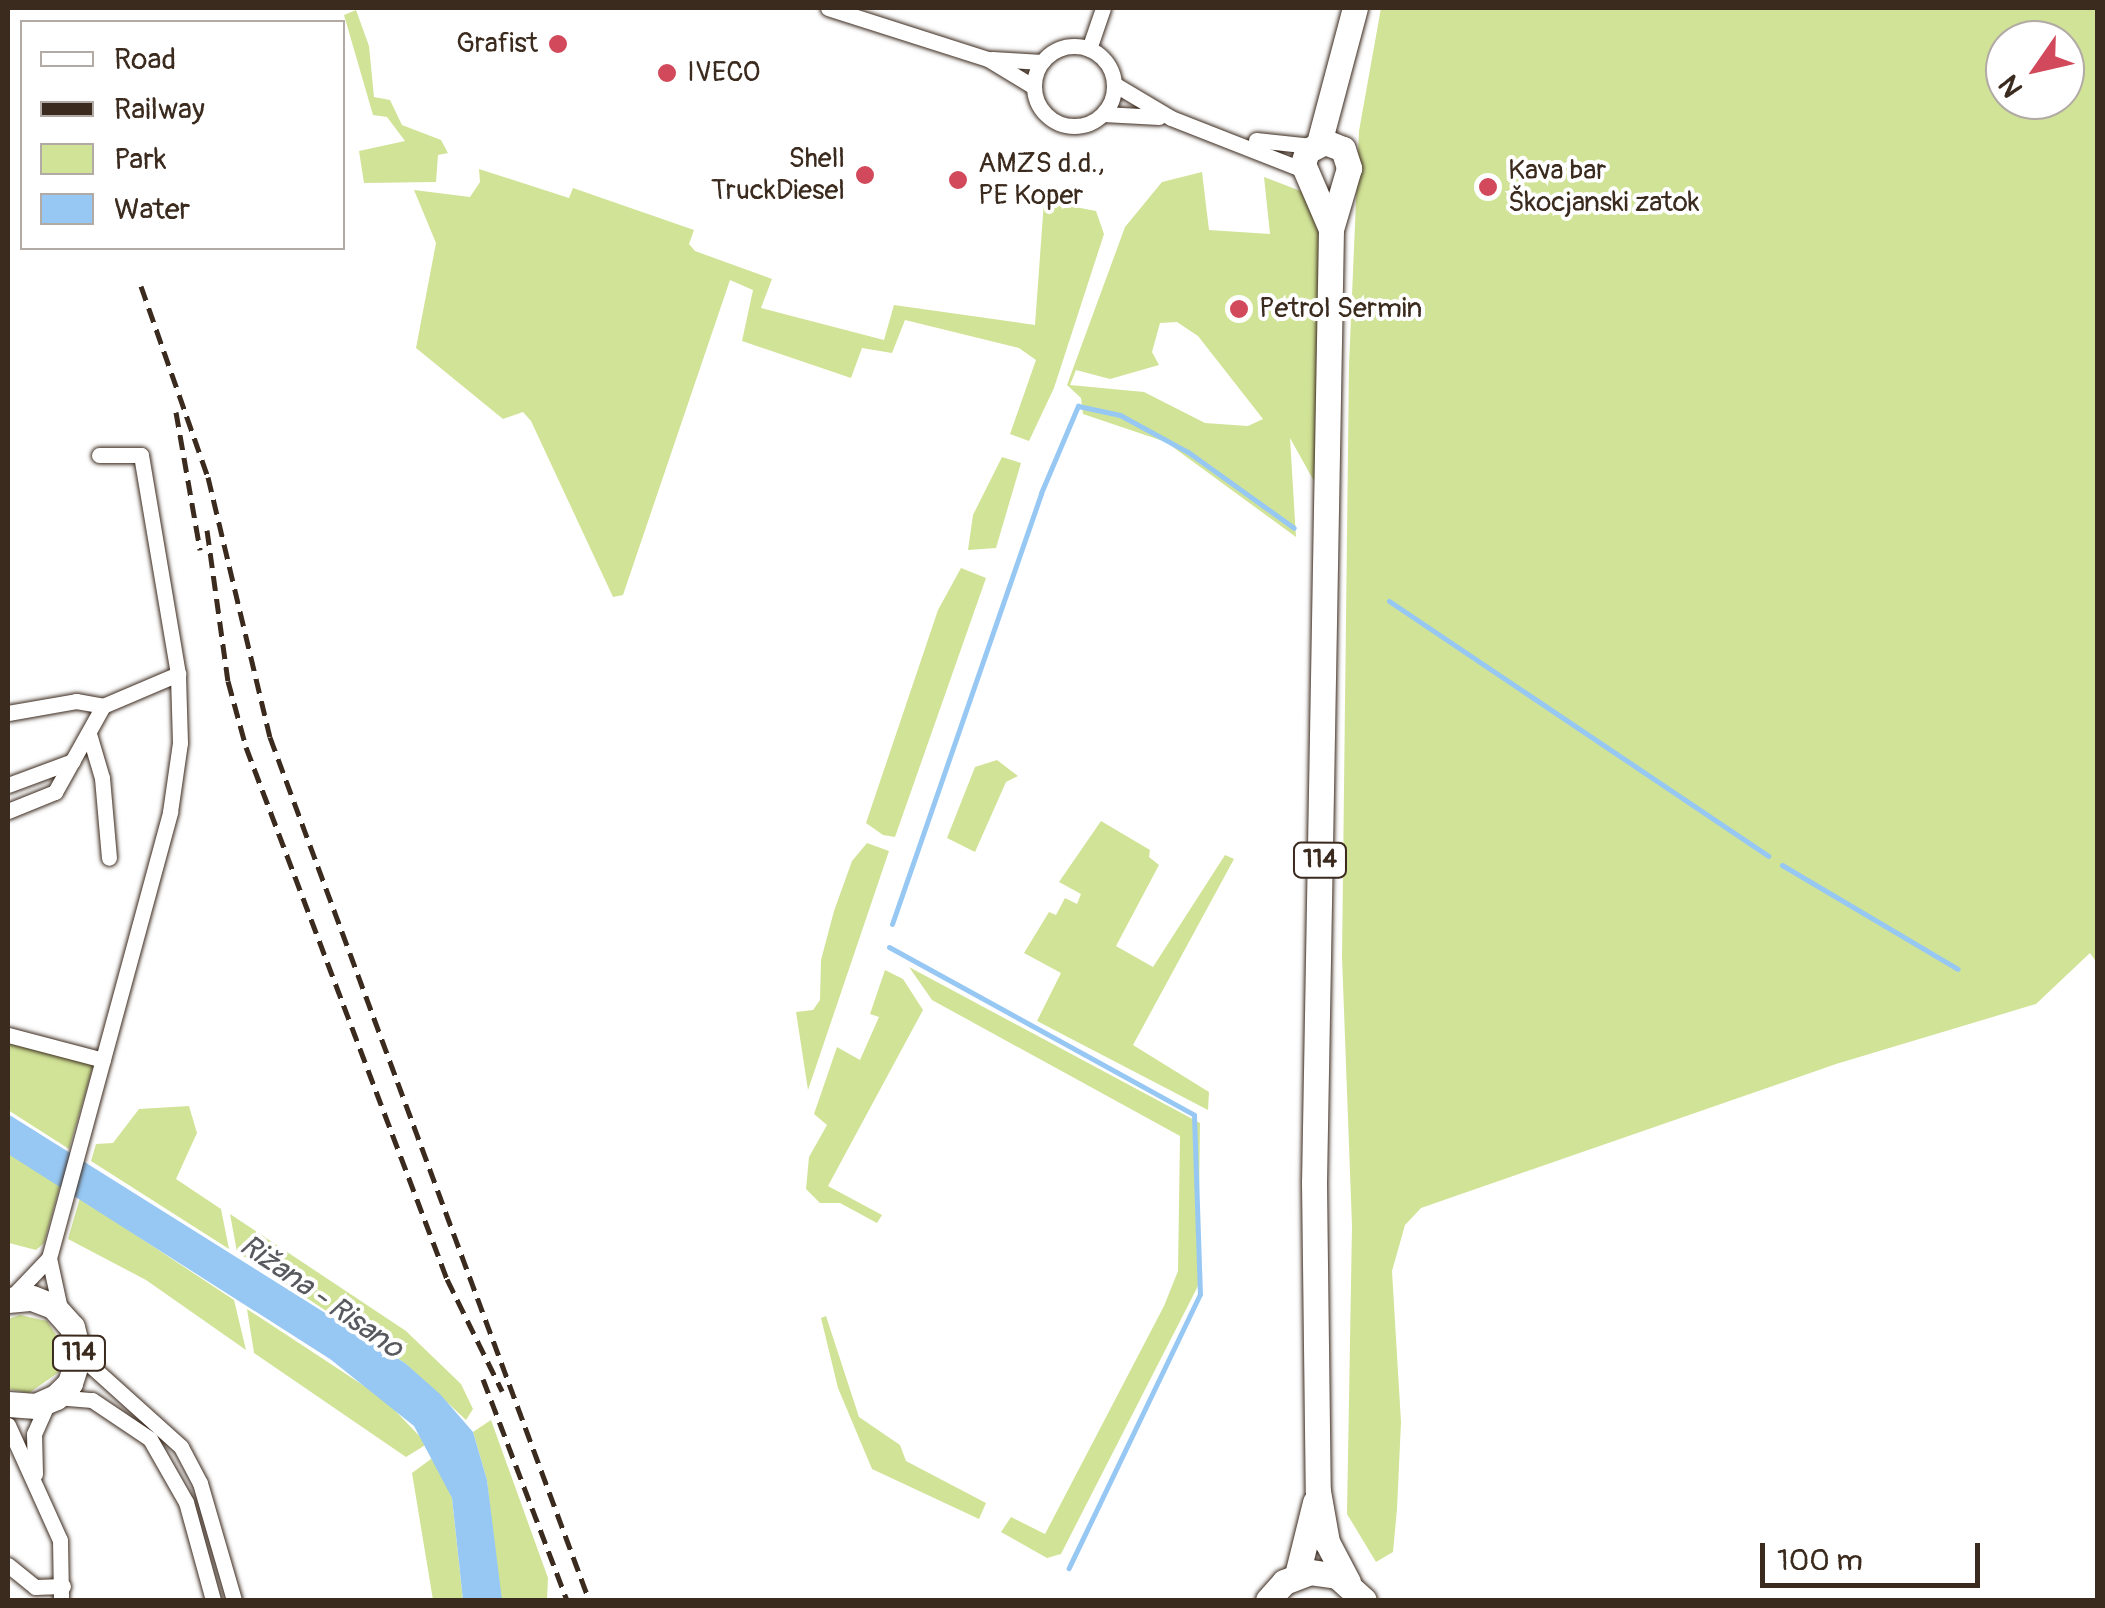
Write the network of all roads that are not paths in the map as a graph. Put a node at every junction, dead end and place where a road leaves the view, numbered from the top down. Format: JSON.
{"nodes":[{"id":1,"x":828,"y":8,"type":"edge"},
{"id":2,"x":1103,"y":8,"type":"edge"},
{"id":3,"x":1356,"y":8,"type":"edge"},
{"id":4,"x":1089,"y":49,"type":"junction"},
{"id":5,"x":988,"y":58,"type":"junction"},
{"id":6,"x":1042,"y":62,"type":"junction"},
{"id":7,"x":1114,"y":84,"type":"junction"},
{"id":8,"x":1034,"y":87,"type":"junction"},
{"id":9,"x":1103,"y":114,"type":"junction"},
{"id":10,"x":1171,"y":118,"type":"junction"},
{"id":11,"x":1227,"y":136,"type":"junction"},
{"id":12,"x":1319,"y":158,"type":"junction"},
{"id":13,"x":1330,"y":229,"type":"junction"},
{"id":14,"x":99,"y":455,"type":"dead end"},
{"id":15,"x":178,"y":674,"type":"junction"},
{"id":16,"x":103,"y":706,"type":"junction"},
{"id":17,"x":8,"y":713,"type":"edge"},
{"id":18,"x":87,"y":750,"type":"junction"},
{"id":19,"x":8,"y":785,"type":"edge"},
{"id":20,"x":8,"y":811,"type":"edge"},
{"id":21,"x":109,"y":858,"type":"dead end"},
{"id":22,"x":8,"y":1035,"type":"edge"},
{"id":23,"x":103,"y":1060,"type":"junction"},
{"id":24,"x":50,"y":1254,"type":"junction"},
{"id":25,"x":8,"y":1300,"type":"edge"},
{"id":26,"x":62,"y":1313,"type":"junction"},
{"id":27,"x":79,"y":1355,"type":"junction"},
{"id":28,"x":52,"y":1400,"type":"junction"},
{"id":29,"x":8,"y":1404,"type":"edge"},
{"id":30,"x":8,"y":1426,"type":"edge"},
{"id":31,"x":35,"y":1478,"type":"junction"},
{"id":32,"x":1318,"y":1491,"type":"junction"},
{"id":33,"x":8,"y":1565,"type":"edge"},
{"id":34,"x":1297,"y":1575,"type":"junction"},
{"id":35,"x":62,"y":1593,"type":"edge"},
{"id":36,"x":1360,"y":1595,"type":"edge"},
{"id":37,"x":1264,"y":1598,"type":"edge"},
{"id":38,"x":213,"y":1600,"type":"edge"},
{"id":39,"x":234,"y":1600,"type":"edge"}],
"edges":[{"from":1,"to":5,"type":"street"},
{"from":2,"to":4,"type":"street"},
{"from":3,"to":12,"type":"main road","number":"114"},
{"from":4,"to":6,"type":"street"},
{"from":4,"to":7,"type":"street"},
{"from":5,"to":6,"type":"street"},
{"from":5,"to":8,"type":"street"},
{"from":6,"to":8,"type":"street"},
{"from":7,"to":9,"type":"street"},
{"from":7,"to":10,"type":"street"},
{"from":8,"to":9,"type":"street"},
{"from":9,"to":10,"type":"street"},
{"from":10,"to":11,"type":"street"},
{"from":11,"to":12,"type":"street"},
{"from":11,"to":12,"type":"street"},
{"from":12,"to":13,"type":"main road","number":"114"},
{"from":12,"to":13,"type":"main road","number":"114"},
{"from":13,"to":32,"type":"main road","number":"114"},
{"from":14,"to":15,"type":"street"},
{"from":15,"to":16,"type":"street"},
{"from":15,"to":23,"type":"street"},
{"from":16,"to":17,"type":"street"},
{"from":16,"to":18,"type":"street"},
{"from":18,"to":19,"type":"street"},
{"from":18,"to":20,"type":"street"},
{"from":18,"to":21,"type":"street"},
{"from":22,"to":23,"type":"street"},
{"from":23,"to":24,"type":"street"},
{"from":24,"to":25,"type":"street"},
{"from":24,"to":26,"type":"street"},
{"from":25,"to":26,"type":"main road","number":"114"},
{"from":26,"to":27,"type":"main road","number":"114"},
{"from":27,"to":28,"type":"main road","number":"114"},
{"from":27,"to":39,"type":"street"},
{"from":28,"to":29,"type":"main road","number":"114"},
{"from":28,"to":31,"type":"street"},
{"from":28,"to":38,"type":"street"},
{"from":30,"to":31,"type":"street"},
{"from":31,"to":35,"type":"street"},
{"from":32,"to":34,"type":"main road","number":"114"},
{"from":32,"to":36,"type":"main road","number":"114"},
{"from":33,"to":35,"type":"street"},
{"from":34,"to":36,"type":"main road","number":"114"},
{"from":34,"to":37,"type":"main road"}]}
